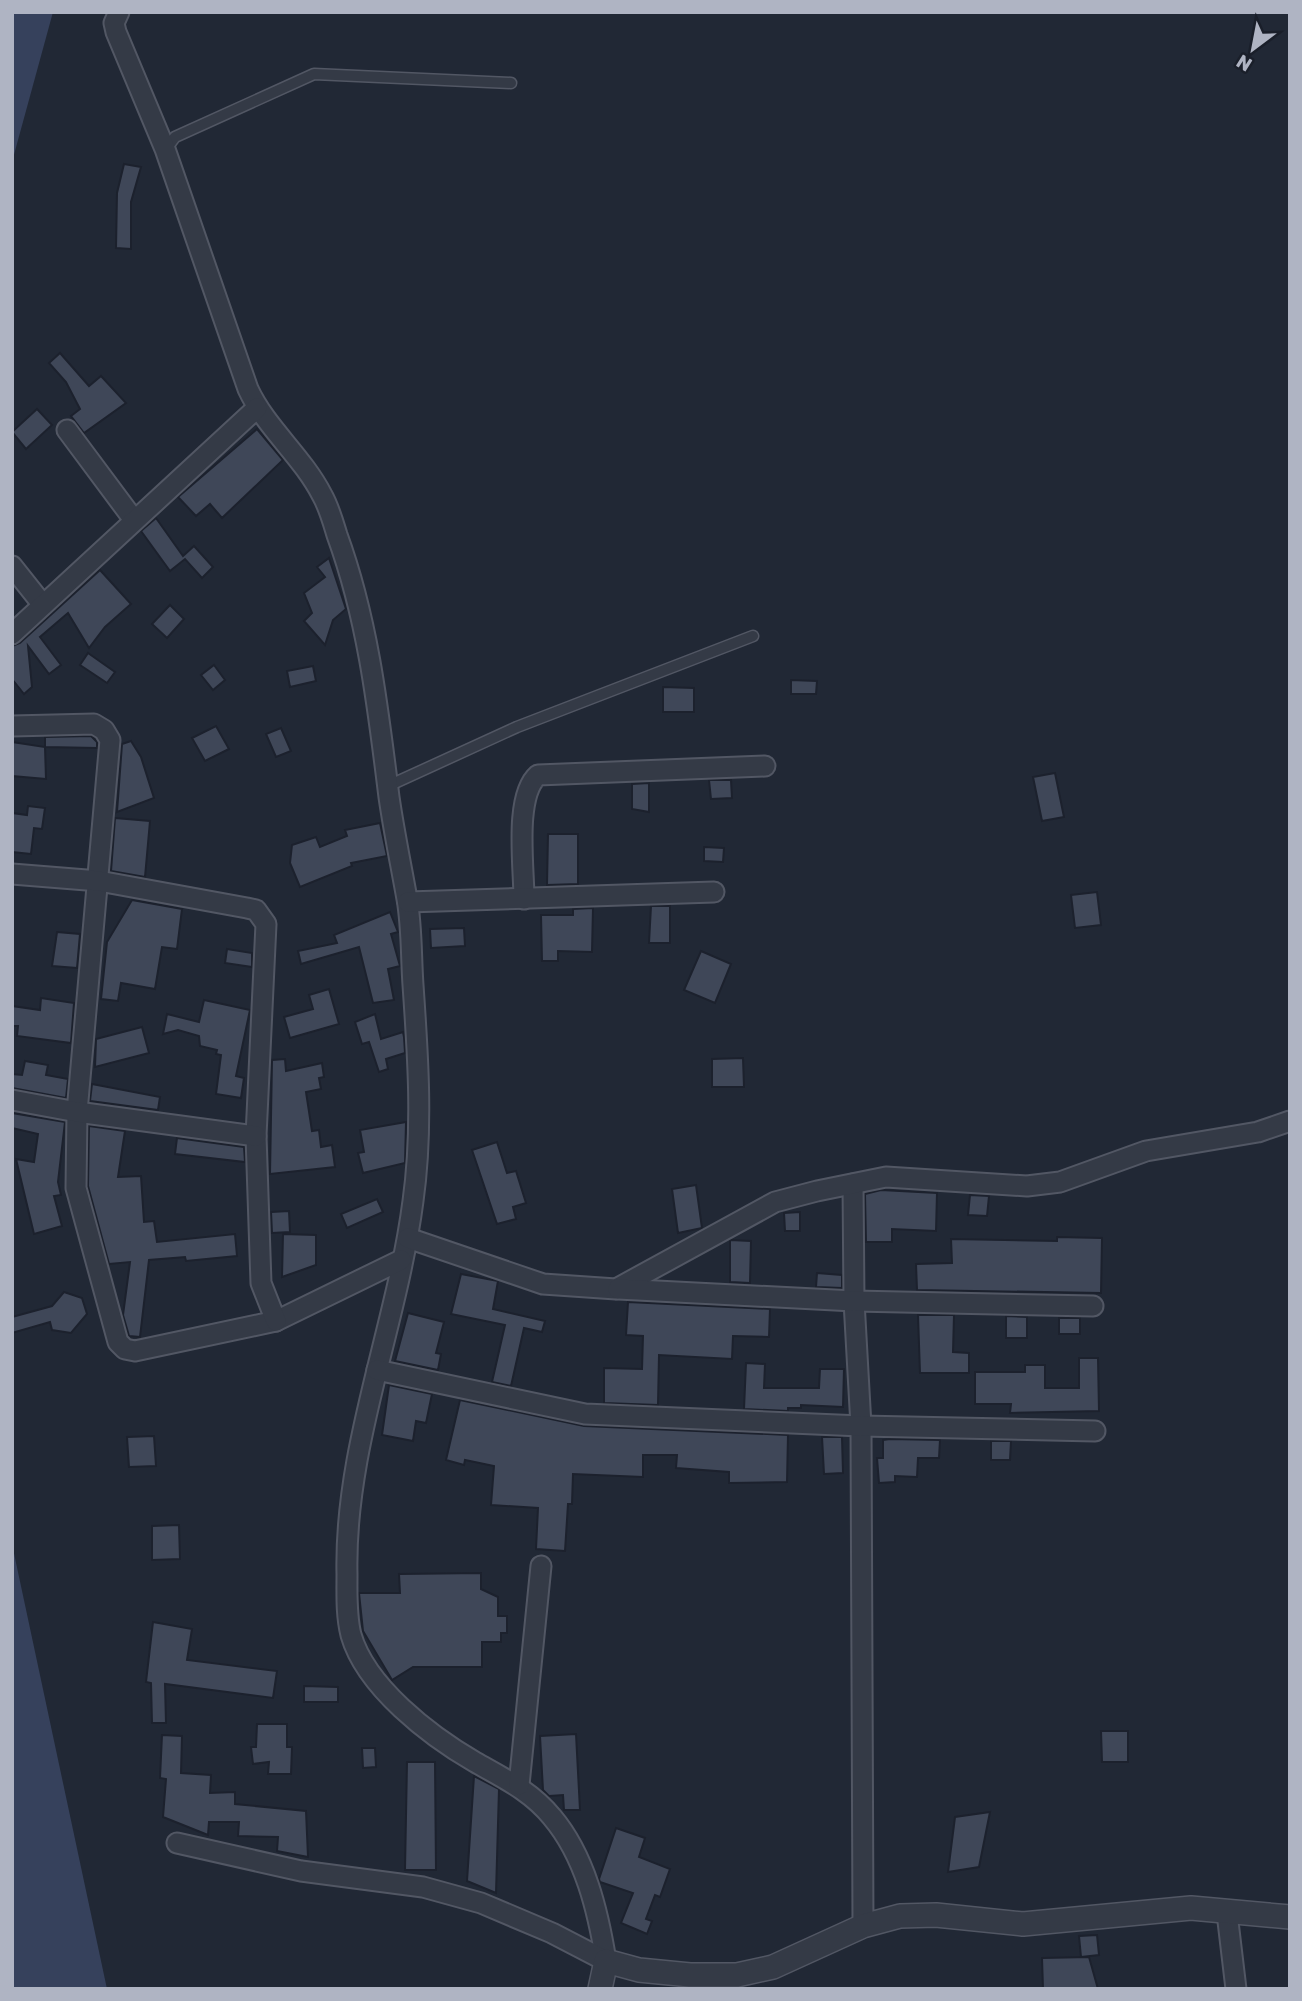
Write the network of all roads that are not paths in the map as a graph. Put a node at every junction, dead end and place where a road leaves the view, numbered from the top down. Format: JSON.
{"nodes":[{"id":1,"x":119,"y":12,"type":"edge"},
{"id":2,"x":512,"y":83,"type":"dead end"},
{"id":3,"x":165,"y":149,"type":"junction"},
{"id":4,"x":257,"y":408,"type":"junction"},
{"id":5,"x":67,"y":430,"type":"dead end"},
{"id":6,"x":134,"y":520,"type":"junction"},
{"id":7,"x":12,"y":566,"type":"edge"},
{"id":8,"x":43,"y":604,"type":"junction"},
{"id":9,"x":12,"y":634,"type":"edge"},
{"id":10,"x":752,"y":636,"type":"dead end"},
{"id":11,"x":12,"y":726,"type":"edge"},
{"id":12,"x":765,"y":766,"type":"dead end"},
{"id":13,"x":388,"y":786,"type":"junction"},
{"id":14,"x":12,"y":874,"type":"edge"},
{"id":15,"x":99,"y":881,"type":"junction"},
{"id":16,"x":714,"y":892,"type":"dead end"},
{"id":17,"x":524,"y":898,"type":"junction"},
{"id":18,"x":408,"y":902,"type":"junction"},
{"id":19,"x":12,"y":1100,"type":"edge"},
{"id":20,"x":77,"y":1112,"type":"junction"},
{"id":21,"x":1290,"y":1121,"type":"edge"},
{"id":22,"x":256,"y":1136,"type":"junction"},
{"id":23,"x":853,"y":1184,"type":"junction"},
{"id":24,"x":408,"y":1238,"type":"junction"},
{"id":25,"x":401,"y":1259,"type":"junction"},
{"id":26,"x":616,"y":1289,"type":"junction"},
{"id":27,"x":854,"y":1301,"type":"junction"},
{"id":28,"x":1093,"y":1306,"type":"dead end"},
{"id":29,"x":276,"y":1321,"type":"junction"},
{"id":30,"x":377,"y":1370,"type":"junction"},
{"id":31,"x":861,"y":1426,"type":"junction"},
{"id":32,"x":1096,"y":1431,"type":"dead end"},
{"id":33,"x":541,"y":1566,"type":"dead end"},
{"id":34,"x":519,"y":1785,"type":"junction"},
{"id":35,"x":177,"y":1843,"type":"dead end"},
{"id":36,"x":1227,"y":1913,"type":"junction"},
{"id":37,"x":1290,"y":1917,"type":"edge"},
{"id":38,"x":863,"y":1926,"type":"junction"},
{"id":39,"x":606,"y":1961,"type":"junction"},
{"id":40,"x":600,"y":1989,"type":"edge"},
{"id":41,"x":1236,"y":1989,"type":"edge"}],
"edges":[{"from":1,"to":3,"type":"street"},
{"from":2,"to":3,"type":"lane"},
{"from":3,"to":4,"type":"street"},
{"from":4,"to":6,"type":"street"},
{"from":4,"to":13,"type":"street"},
{"from":5,"to":6,"type":"street"},
{"from":6,"to":8,"type":"street"},
{"from":7,"to":8,"type":"street"},
{"from":8,"to":9,"type":"street"},
{"from":10,"to":13,"type":"lane"},
{"from":11,"to":15,"type":"street"},
{"from":12,"to":17,"type":"street"},
{"from":13,"to":18,"type":"street"},
{"from":14,"to":15,"type":"street"},
{"from":15,"to":20,"type":"street"},
{"from":15,"to":22,"type":"street"},
{"from":16,"to":17,"type":"street"},
{"from":17,"to":18,"type":"street"},
{"from":18,"to":24,"type":"street"},
{"from":19,"to":20,"type":"street"},
{"from":20,"to":22,"type":"street"},
{"from":20,"to":29,"type":"street"},
{"from":21,"to":23,"type":"street"},
{"from":22,"to":29,"type":"street"},
{"from":23,"to":26,"type":"street"},
{"from":23,"to":27,"type":"street"},
{"from":24,"to":25,"type":"street"},
{"from":24,"to":26,"type":"street"},
{"from":25,"to":29,"type":"street"},
{"from":25,"to":30,"type":"street"},
{"from":26,"to":27,"type":"street"},
{"from":27,"to":28,"type":"street"},
{"from":27,"to":31,"type":"street"},
{"from":30,"to":31,"type":"street"},
{"from":30,"to":34,"type":"street"},
{"from":31,"to":32,"type":"street"},
{"from":31,"to":38,"type":"street"},
{"from":33,"to":34,"type":"street"},
{"from":34,"to":39,"type":"street"},
{"from":35,"to":39,"type":"street"},
{"from":36,"to":37,"type":"street"},
{"from":36,"to":38,"type":"street"},
{"from":36,"to":41,"type":"street"},
{"from":38,"to":39,"type":"street"},
{"from":39,"to":40,"type":"street"}]}
